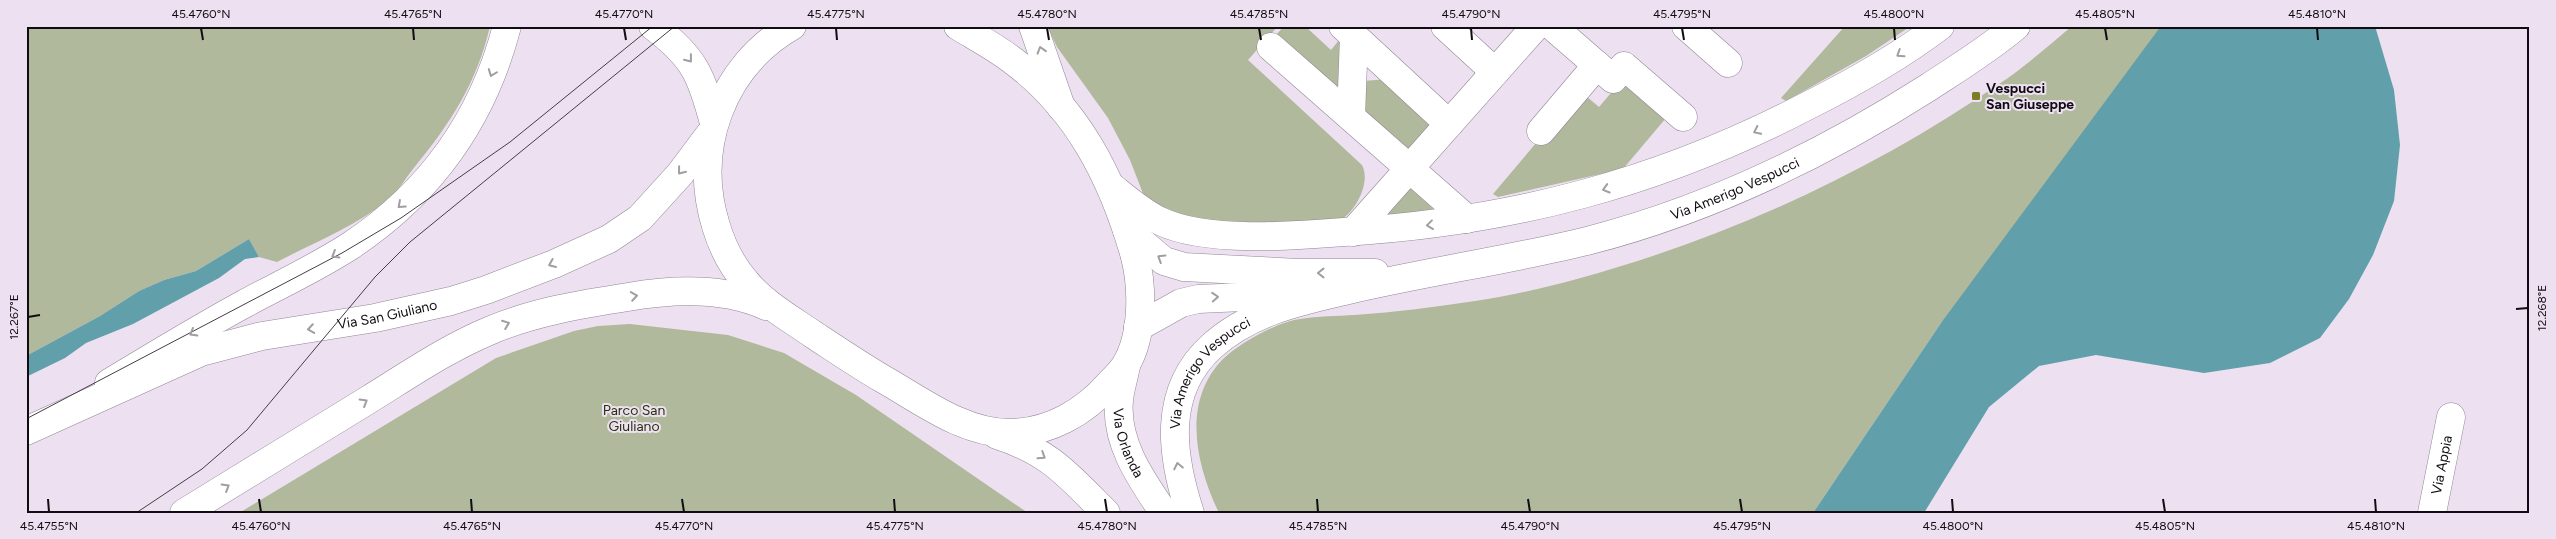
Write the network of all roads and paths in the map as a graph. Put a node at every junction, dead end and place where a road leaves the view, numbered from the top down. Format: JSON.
{"nodes":[{"id":1,"x":507,"y":26,"type":"edge"},
{"id":2,"x":653,"y":26,"type":"edge"},
{"id":3,"x":792,"y":26,"type":"edge"},
{"id":4,"x":958,"y":26,"type":"edge"},
{"id":5,"x":1033,"y":26,"type":"edge"},
{"id":6,"x":1445,"y":26,"type":"edge"},
{"id":7,"x":1536,"y":26,"type":"edge"},
{"id":8,"x":1552,"y":26,"type":"edge"},
{"id":9,"x":1686,"y":26,"type":"edge"},
{"id":10,"x":1940,"y":26,"type":"edge"},
{"id":11,"x":2016,"y":26,"type":"edge"},
{"id":12,"x":1349,"y":31,"type":"edge"},
{"id":13,"x":1271,"y":47,"type":"dead end"},
{"id":14,"x":1728,"y":63,"type":"dead end"},
{"id":15,"x":1598,"y":65,"type":"junction"},
{"id":16,"x":1496,"y":72,"type":"junction"},
{"id":17,"x":1060,"y":106,"type":"junction"},
{"id":18,"x":1351,"y":117,"type":"junction"},
{"id":19,"x":1683,"y":117,"type":"dead end"},
{"id":20,"x":1449,"y":124,"type":"junction"},
{"id":21,"x":712,"y":128,"type":"junction"},
{"id":22,"x":1541,"y":131,"type":"dead end"},
{"id":23,"x":1410,"y":168,"type":"junction"},
{"id":24,"x":1113,"y":188,"type":"junction"},
{"id":25,"x":1467,"y":219,"type":"junction"},
{"id":26,"x":1127,"y":230,"type":"junction"},
{"id":27,"x":1353,"y":232,"type":"junction"},
{"id":28,"x":1422,"y":273,"type":"junction"},
{"id":29,"x":1331,"y":294,"type":"junction"},
{"id":30,"x":779,"y":312,"type":"junction"},
{"id":31,"x":1138,"y":327,"type":"junction"},
{"id":32,"x":1126,"y":364,"type":"junction"},
{"id":33,"x":2451,"y":417,"type":"dead end"},
{"id":34,"x":36,"y":426,"type":"edge"},
{"id":35,"x":982,"y":430,"type":"junction"},
{"id":36,"x":1101,"y":510,"type":"edge"},
{"id":37,"x":184,"y":513,"type":"edge"},
{"id":38,"x":1164,"y":513,"type":"edge"},
{"id":39,"x":1190,"y":513,"type":"edge"},
{"id":40,"x":2432,"y":513,"type":"edge"}],
"edges":[{"from":1,"to":34,"type":"main road","one_way":true},
{"from":2,"to":21,"type":"main road","one_way":true},
{"from":3,"to":21,"type":"main road"},
{"from":4,"to":17,"type":"main road"},
{"from":17,"to":5,"type":"main road","one_way":true},
{"from":6,"to":16,"type":"main road"},
{"from":7,"to":16,"type":"main road"},
{"from":8,"to":15,"type":"main road"},
{"from":9,"to":14,"type":"main road"},
{"from":10,"to":25,"type":"main road","one_way":true},
{"from":11,"to":28,"type":"main road","name":"Via Amerigo Vespucci"},
{"from":12,"to":18,"type":"main road"},
{"from":12,"to":20,"type":"main road"},
{"from":13,"to":18,"type":"main road"},
{"from":15,"to":19,"type":"main road"},
{"from":15,"to":22,"type":"main road"},
{"from":16,"to":20,"type":"main road"},
{"from":17,"to":24,"type":"main road"},
{"from":18,"to":23,"type":"main road"},
{"from":20,"to":23,"type":"main road"},
{"from":21,"to":30,"type":"main road"},
{"from":21,"to":34,"type":"main road","name":"Via San Giuliano","one_way":true},
{"from":23,"to":25,"type":"main road"},
{"from":23,"to":27,"type":"main road"},
{"from":24,"to":26,"type":"main road","name":"Via Orlanda"},
{"from":24,"to":27,"type":"main road"},
{"from":25,"to":27,"type":"main road","one_way":true},
{"from":28,"to":26,"type":"main road","name":"Via Amerigo Vespucci","one_way":true},
{"from":26,"to":31,"type":"main road","name":"Via Orlanda"},
{"from":28,"to":29,"type":"main road","name":"Via Amerigo Vespucci"},
{"from":31,"to":29,"type":"main road","name":"Via Amerigo Vespucci","one_way":true},
{"from":39,"to":29,"type":"main road","name":"Via Amerigo Vespucci","one_way":true},
{"from":30,"to":35,"type":"main road"},
{"from":37,"to":30,"type":"main road","one_way":true},
{"from":31,"to":32,"type":"main road","name":"Via Orlanda"},
{"from":32,"to":35,"type":"main road"},
{"from":32,"to":38,"type":"main road","name":"Via Orlanda"},
{"from":33,"to":40,"type":"main road","name":"Via Appia"},
{"from":35,"to":36,"type":"main road","one_way":true}]}
